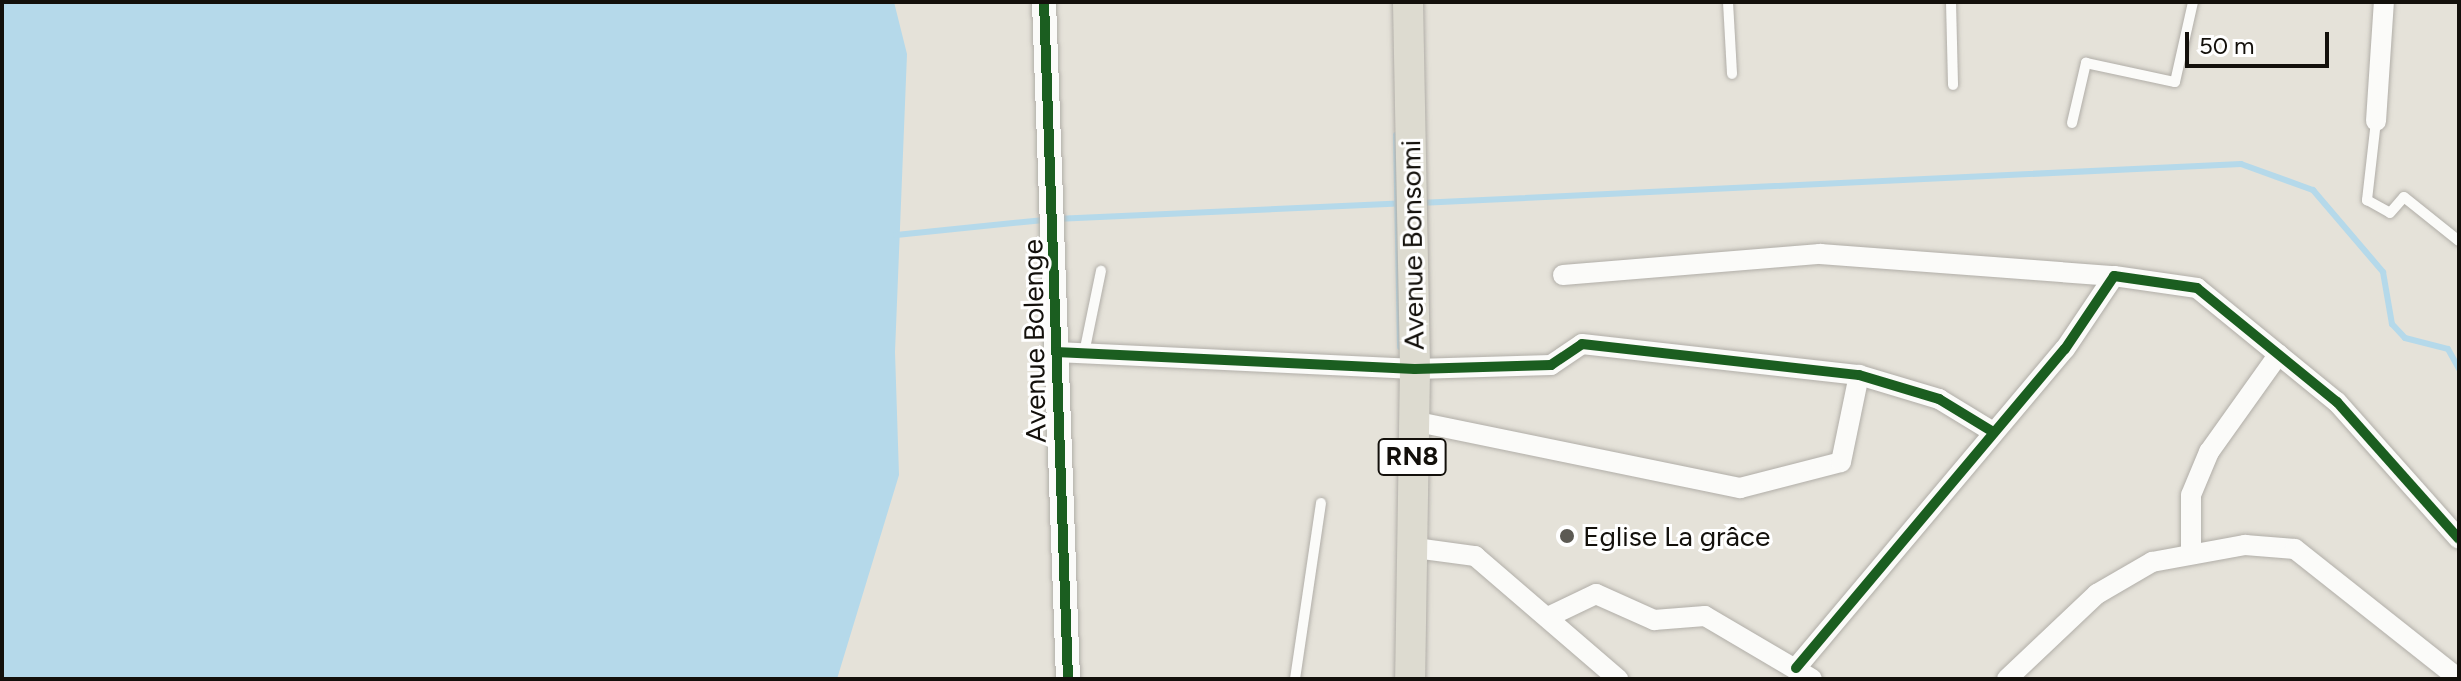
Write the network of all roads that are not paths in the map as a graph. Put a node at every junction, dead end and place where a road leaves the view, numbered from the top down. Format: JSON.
{"nodes":[{"id":1,"x":1044,"y":2,"type":"edge"},
{"id":2,"x":1408,"y":2,"type":"edge"},
{"id":3,"x":1728,"y":2,"type":"edge"},
{"id":4,"x":1951,"y":2,"type":"edge"},
{"id":5,"x":2193,"y":2,"type":"edge"},
{"id":6,"x":2384,"y":2,"type":"edge"},
{"id":7,"x":1732,"y":74,"type":"dead end"},
{"id":8,"x":1953,"y":85,"type":"dead end"},
{"id":9,"x":2376,"y":121,"type":"joint"},
{"id":10,"x":2072,"y":123,"type":"dead end"},
{"id":11,"x":2459,"y":241,"type":"edge"},
{"id":12,"x":1101,"y":271,"type":"dead end"},
{"id":13,"x":1563,"y":275,"type":"dead end"},
{"id":14,"x":2114,"y":276,"type":"junction"},
{"id":15,"x":1056,"y":352,"type":"junction"},
{"id":16,"x":1084,"y":353,"type":"junction"},
{"id":17,"x":2279,"y":354,"type":"junction"},
{"id":18,"x":1415,"y":369,"type":"junction"},
{"id":19,"x":1859,"y":375,"type":"junction"},
{"id":20,"x":1413,"y":421,"type":"junction"},
{"id":21,"x":1993,"y":432,"type":"junction"},
{"id":22,"x":1321,"y":503,"type":"dead end"},
{"id":23,"x":2459,"y":539,"type":"edge"},
{"id":24,"x":1408,"y":547,"type":"junction"},
{"id":25,"x":2191,"y":551,"type":"junction"},
{"id":26,"x":1550,"y":616,"type":"junction"},
{"id":27,"x":1804,"y":674,"type":"edge"},
{"id":28,"x":1068,"y":679,"type":"edge"},
{"id":29,"x":1295,"y":679,"type":"edge"},
{"id":30,"x":1410,"y":679,"type":"edge"},
{"id":31,"x":1618,"y":679,"type":"edge"},
{"id":32,"x":2007,"y":679,"type":"edge"},
{"id":33,"x":2459,"y":679,"type":"edge"}],
"edges":[{"from":1,"to":15,"type":"street","name":"Avenue Bolenge"},
{"from":2,"to":18,"type":"main road","name":"Avenue Bonsomi","number":"RN8"},
{"from":3,"to":7,"type":"lane"},
{"from":4,"to":8,"type":"lane"},
{"from":5,"to":10,"type":"lane"},
{"from":6,"to":9,"type":"street"},
{"from":9,"to":11,"type":"lane"},
{"from":12,"to":16,"type":"lane"},
{"from":13,"to":14,"type":"street"},
{"from":14,"to":17,"type":"street"},
{"from":14,"to":21,"type":"street"},
{"from":15,"to":16,"type":"street"},
{"from":15,"to":28,"type":"street","name":"Avenue Bolenge"},
{"from":16,"to":18,"type":"street"},
{"from":17,"to":23,"type":"street"},
{"from":17,"to":25,"type":"street"},
{"from":18,"to":19,"type":"street"},
{"from":18,"to":20,"type":"main road","name":"Avenue Bonsomi","number":"RN8"},
{"from":19,"to":20,"type":"street"},
{"from":19,"to":21,"type":"street"},
{"from":20,"to":24,"type":"main road","name":"Avenue Bonsomi","number":"RN8"},
{"from":21,"to":27,"type":"street"},
{"from":22,"to":29,"type":"lane"},
{"from":24,"to":26,"type":"street"},
{"from":24,"to":30,"type":"main road","name":"Avenue Bonsomi","number":"RN8"},
{"from":25,"to":32,"type":"street"},
{"from":25,"to":33,"type":"street"},
{"from":26,"to":27,"type":"street"},
{"from":26,"to":31,"type":"street"}]}
